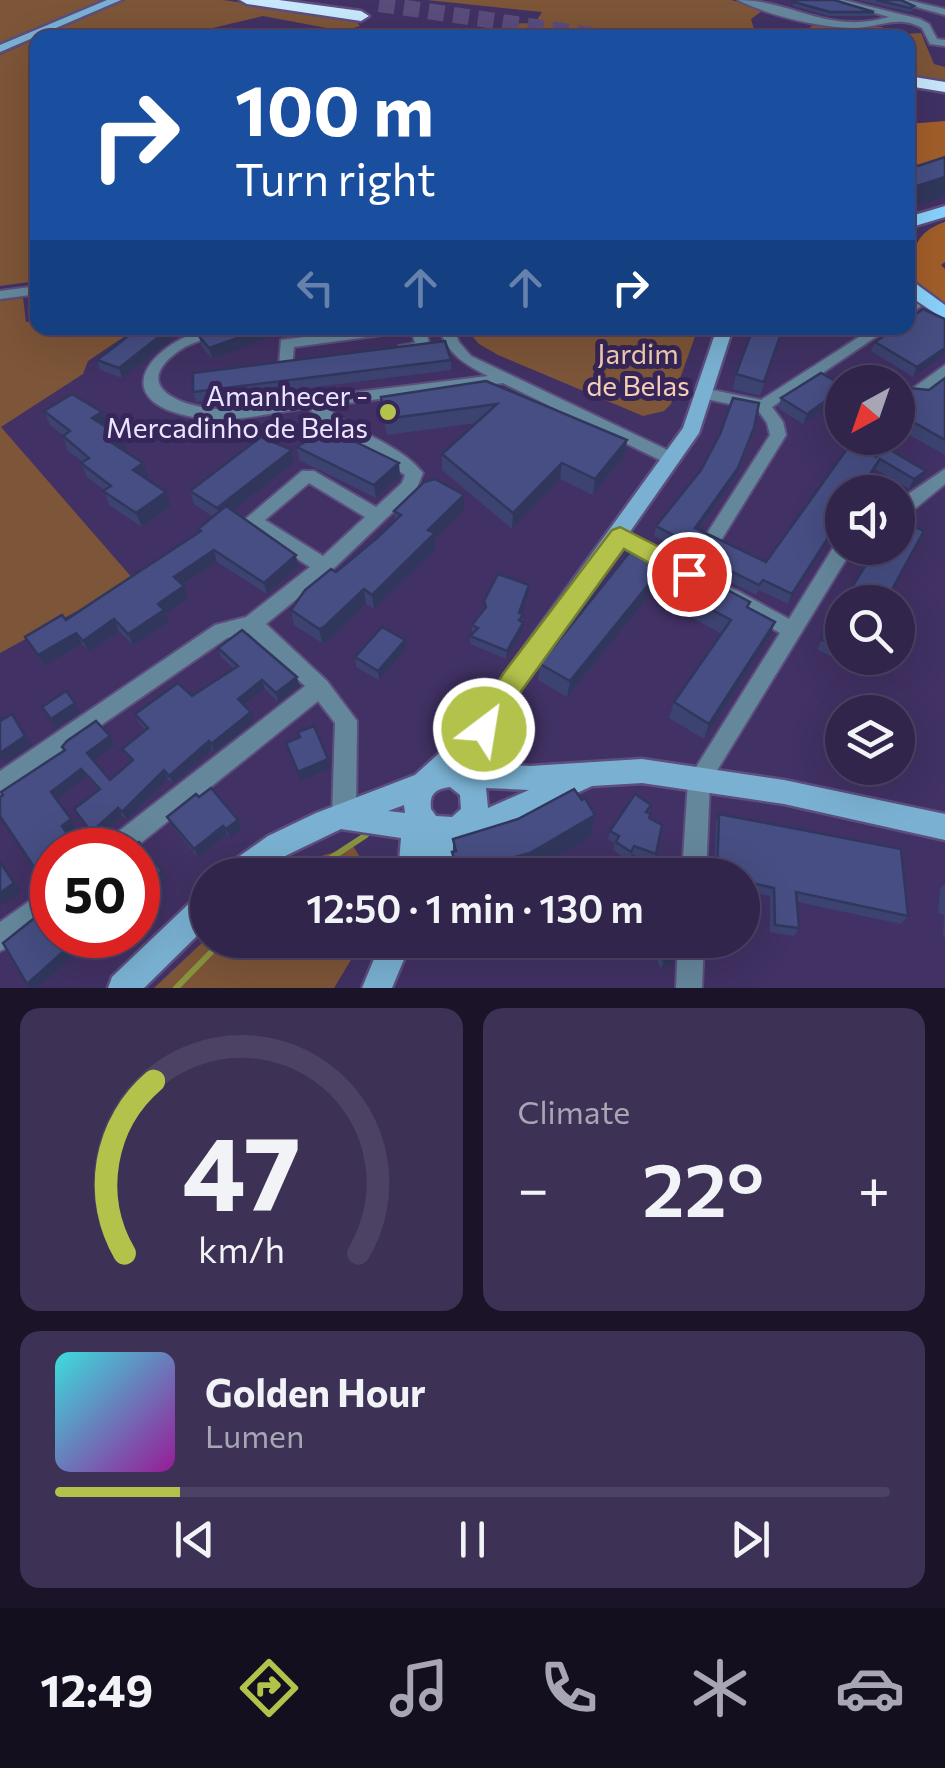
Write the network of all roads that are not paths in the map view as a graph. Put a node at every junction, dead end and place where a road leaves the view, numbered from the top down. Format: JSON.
{"nodes":[{"id":1,"x":116,"y":0,"type":"edge"},
{"id":2,"x":247,"y":0,"type":"edge"},
{"id":3,"x":346,"y":0,"type":"edge"},
{"id":4,"x":742,"y":0,"type":"edge"},
{"id":5,"x":780,"y":0,"type":"edge"},
{"id":6,"x":834,"y":0,"type":"edge"},
{"id":7,"x":896,"y":0,"type":"edge"},
{"id":8,"x":380,"y":4,"type":"dead end"},
{"id":9,"x":860,"y":7,"type":"junction"},
{"id":10,"x":945,"y":12,"type":"edge"},
{"id":11,"x":361,"y":16,"type":"dead end"},
{"id":12,"x":898,"y":16,"type":"junction"},
{"id":13,"x":803,"y":17,"type":"junction"},
{"id":14,"x":834,"y":24,"type":"junction"},
{"id":15,"x":44,"y":30,"type":"edge"},
{"id":16,"x":30,"y":36,"type":"edge"},
{"id":17,"x":945,"y":43,"type":"edge"},
{"id":18,"x":0,"y":48,"type":"edge"},
{"id":19,"x":915,"y":82,"type":"edge"},
{"id":20,"x":945,"y":87,"type":"edge"},
{"id":21,"x":915,"y":93,"type":"edge"},
{"id":22,"x":945,"y":97,"type":"edge"},
{"id":23,"x":937,"y":213,"type":"edge"},
{"id":24,"x":915,"y":230,"type":"edge"},
{"id":25,"x":915,"y":290,"type":"edge"},
{"id":26,"x":30,"y":291,"type":"edge"},
{"id":27,"x":0,"y":295,"type":"edge"},
{"id":28,"x":915,"y":308,"type":"edge"},
{"id":29,"x":945,"y":314,"type":"edge"},
{"id":30,"x":945,"y":323,"type":"edge"},
{"id":31,"x":205,"y":335,"type":"edge"},
{"id":32,"x":349,"y":335,"type":"edge"},
{"id":33,"x":420,"y":335,"type":"edge"},
{"id":34,"x":449,"y":335,"type":"edge"},
{"id":35,"x":723,"y":335,"type":"edge"},
{"id":36,"x":871,"y":335,"type":"edge"},
{"id":37,"x":452,"y":344,"type":"junction"},
{"id":38,"x":423,"y":346,"type":"junction"},
{"id":39,"x":384,"y":352,"type":"edge"},
{"id":40,"x":466,"y":359,"type":"junction"},
{"id":41,"x":307,"y":362,"type":"edge"},
{"id":42,"x":288,"y":364,"type":"junction"},
{"id":43,"x":270,"y":366,"type":"edge"},
{"id":44,"x":945,"y":370,"type":"edge"},
{"id":45,"x":502,"y":379,"type":"junction"},
{"id":46,"x":451,"y":386,"type":"junction"},
{"id":47,"x":702,"y":393,"type":"junction"},
{"id":48,"x":915,"y":393,"type":"edge"},
{"id":49,"x":312,"y":402,"type":"junction"},
{"id":50,"x":762,"y":406,"type":"junction"},
{"id":51,"x":672,"y":459,"type":"junction"},
{"id":52,"x":945,"y":475,"type":"edge"},
{"id":53,"x":915,"y":499,"type":"edge"},
{"id":54,"x":378,"y":516,"type":"junction"},
{"id":55,"x":620,"y":536,"type":"junction"},
{"id":56,"x":714,"y":537,"type":"edge"},
{"id":57,"x":832,"y":565,"type":"edge"},
{"id":58,"x":324,"y":566,"type":"junction"},
{"id":59,"x":252,"y":624,"type":"junction"},
{"id":60,"x":792,"y":630,"type":"junction"},
{"id":61,"x":320,"y":688,"type":"junction"},
{"id":62,"x":484,"y":729,"type":"junction"},
{"id":63,"x":593,"y":774,"type":"junction"},
{"id":64,"x":699,"y":780,"type":"junction"},
{"id":65,"x":0,"y":784,"type":"edge"},
{"id":66,"x":446,"y":804,"type":"junction"},
{"id":67,"x":344,"y":818,"type":"junction"},
{"id":68,"x":945,"y":827,"type":"edge"},
{"id":69,"x":141,"y":828,"type":"edge"},
{"id":70,"x":264,"y":858,"type":"edge"},
{"id":71,"x":420,"y":858,"type":"edge"},
{"id":72,"x":427,"y":858,"type":"edge"},
{"id":73,"x":695,"y":858,"type":"edge"},
{"id":74,"x":30,"y":914,"type":"edge"},
{"id":75,"x":190,"y":922,"type":"edge"},
{"id":76,"x":0,"y":938,"type":"edge"},
{"id":77,"x":390,"y":958,"type":"edge"},
{"id":78,"x":690,"y":958,"type":"edge"},
{"id":79,"x":123,"y":988,"type":"edge"},
{"id":80,"x":376,"y":988,"type":"edge"},
{"id":81,"x":688,"y":988,"type":"edge"}],
"edges":[{"from":1,"to":15,"type":"main road"},
{"from":2,"to":11,"type":"highway"},
{"from":3,"to":8,"type":"highway"},
{"from":4,"to":13,"type":"street"},
{"from":5,"to":13,"type":"street"},
{"from":6,"to":9,"type":"street"},
{"from":7,"to":10,"type":"street"},
{"from":9,"to":12,"type":"street"},
{"from":9,"to":14,"type":"street"},
{"from":12,"to":14,"type":"street"},
{"from":12,"to":17,"type":"street"},
{"from":13,"to":14,"type":"street"},
{"from":16,"to":18,"type":"main road"},
{"from":19,"to":20,"type":"highway"},
{"from":21,"to":22,"type":"highway"},
{"from":23,"to":24,"type":"main road"},
{"from":25,"to":29,"type":"main road"},
{"from":26,"to":27,"type":"street"},
{"from":28,"to":30,"type":"main road"},
{"from":31,"to":49,"type":"street"},
{"from":32,"to":42,"type":"street"},
{"from":33,"to":38,"type":"street"},
{"from":34,"to":37,"type":"street"},
{"from":35,"to":47,"type":"main road"},
{"from":36,"to":50,"type":"street"},
{"from":37,"to":38,"type":"street"},
{"from":37,"to":40,"type":"street"},
{"from":38,"to":39,"type":"street"},
{"from":40,"to":45,"type":"street"},
{"from":40,"to":46,"type":"street"},
{"from":41,"to":42,"type":"street"},
{"from":42,"to":43,"type":"street"},
{"from":44,"to":48,"type":"street"},
{"from":45,"to":46,"type":"street"},
{"from":45,"to":51,"type":"street"},
{"from":46,"to":49,"type":"street"},
{"from":47,"to":50,"type":"street"},
{"from":47,"to":51,"type":"main road"},
{"from":49,"to":54,"type":"street"},
{"from":50,"to":56,"type":"street"},
{"from":51,"to":55,"type":"main road"},
{"from":52,"to":53,"type":"street"},
{"from":54,"to":58,"type":"street"},
{"from":54,"to":58,"type":"street"},
{"from":55,"to":60,"type":"street"},
{"from":55,"to":62,"type":"main road"},
{"from":57,"to":60,"type":"street"},
{"from":58,"to":59,"type":"street"},
{"from":59,"to":61,"type":"street"},
{"from":59,"to":65,"type":"street"},
{"from":60,"to":64,"type":"street"},
{"from":61,"to":67,"type":"street"},
{"from":61,"to":69,"type":"street"},
{"from":62,"to":66,"type":"main road"},
{"from":62,"to":66,"type":"main road"},
{"from":63,"to":64,"type":"main road"},
{"from":63,"to":66,"type":"main road"},
{"from":63,"to":66,"type":"main road"},
{"from":64,"to":68,"type":"main road"},
{"from":64,"to":73,"type":"street"},
{"from":66,"to":67,"type":"main road"},
{"from":66,"to":67,"type":"main road"},
{"from":66,"to":71,"type":"main road"},
{"from":66,"to":72,"type":"main road"},
{"from":67,"to":70,"type":"main road"},
{"from":74,"to":76,"type":"street"},
{"from":75,"to":79,"type":"main road"},
{"from":77,"to":80,"type":"main road"},
{"from":78,"to":81,"type":"street"}]}
